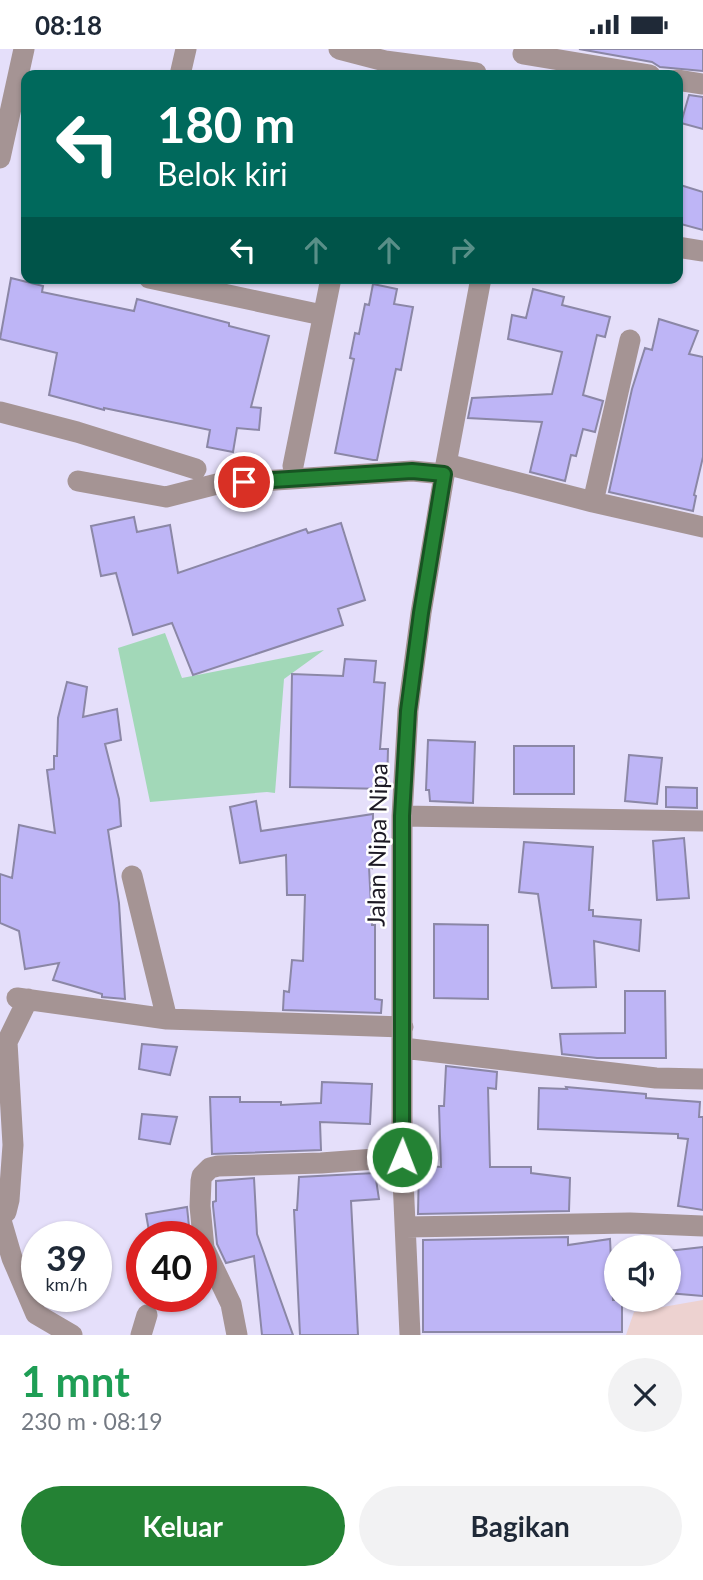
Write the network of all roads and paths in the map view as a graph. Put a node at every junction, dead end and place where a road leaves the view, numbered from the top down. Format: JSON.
{"nodes":[{"id":1,"x":24,"y":49,"type":"edge"},
{"id":2,"x":186,"y":49,"type":"edge"},
{"id":3,"x":339,"y":49,"type":"edge"},
{"id":4,"x":522,"y":60,"type":"edge"},
{"id":5,"x":384,"y":68,"type":"edge"},
{"id":6,"x":181,"y":70,"type":"edge"},
{"id":7,"x":421,"y":70,"type":"edge"},
{"id":8,"x":607,"y":70,"type":"edge"},
{"id":9,"x":683,"y":81,"type":"edge"},
{"id":10,"x":703,"y":84,"type":"edge"},
{"id":11,"x":0,"y":158,"type":"edge"},
{"id":12,"x":683,"y":248,"type":"edge"},
{"id":13,"x":703,"y":251,"type":"edge"},
{"id":14,"x":177,"y":284,"type":"edge"},
{"id":15,"x":329,"y":284,"type":"edge"},
{"id":16,"x":480,"y":284,"type":"edge"},
{"id":17,"x":321,"y":315,"type":"junction"},
{"id":18,"x":630,"y":340,"type":"dead end"},
{"id":19,"x":0,"y":412,"type":"edge"},
{"id":20,"x":293,"y":466,"type":"dead end"},
{"id":21,"x":196,"y":468,"type":"dead end"},
{"id":22,"x":445,"y":469,"type":"junction"},
{"id":23,"x":78,"y":481,"type":"dead end"},
{"id":24,"x":593,"y":502,"type":"junction"},
{"id":25,"x":703,"y":527,"type":"edge"},
{"id":26,"x":402,"y":816,"type":"junction"},
{"id":27,"x":703,"y":821,"type":"edge"},
{"id":28,"x":132,"y":876,"type":"dead end"},
{"id":29,"x":167,"y":1019,"type":"junction"},
{"id":30,"x":403,"y":1037,"type":"junction"},
{"id":31,"x":703,"y":1079,"type":"edge"},
{"id":32,"x":402,"y":1157,"type":"junction"},
{"id":33,"x":703,"y":1226,"type":"edge"},
{"id":34,"x":406,"y":1227,"type":"junction"},
{"id":35,"x":72,"y":1335,"type":"edge"},
{"id":36,"x":237,"y":1335,"type":"edge"},
{"id":37,"x":410,"y":1335,"type":"edge"}],
"edges":[{"from":1,"to":11,"type":"street"},
{"from":2,"to":6,"type":"street"},
{"from":3,"to":5,"type":"street"},
{"from":4,"to":8,"type":"street"},
{"from":5,"to":7,"type":"street"},
{"from":9,"to":10,"type":"street"},
{"from":12,"to":13,"type":"street"},
{"from":14,"to":17,"type":"street"},
{"from":15,"to":17,"type":"street"},
{"from":16,"to":22,"type":"street","name":"Jalan Nipa Nipa"},
{"from":17,"to":20,"type":"street"},
{"from":18,"to":24,"type":"street"},
{"from":19,"to":21,"type":"street"},
{"from":22,"to":23,"type":"street"},
{"from":22,"to":24,"type":"street"},
{"from":22,"to":26,"type":"street","name":"Jalan Nipa Nipa"},
{"from":24,"to":25,"type":"street"},
{"from":26,"to":27,"type":"street"},
{"from":26,"to":30,"type":"street","name":"Jalan Nipa Nipa"},
{"from":28,"to":29,"type":"street"},
{"from":29,"to":30,"type":"street"},
{"from":29,"to":35,"type":"street"},
{"from":30,"to":31,"type":"street"},
{"from":30,"to":32,"type":"street","name":"Jalan Nipa Nipa"},
{"from":32,"to":34,"type":"street","name":"Jalan Nipa Nipa"},
{"from":32,"to":36,"type":"street"},
{"from":33,"to":34,"type":"street"},
{"from":34,"to":37,"type":"street","name":"Jalan Nipa Nipa"}]}
